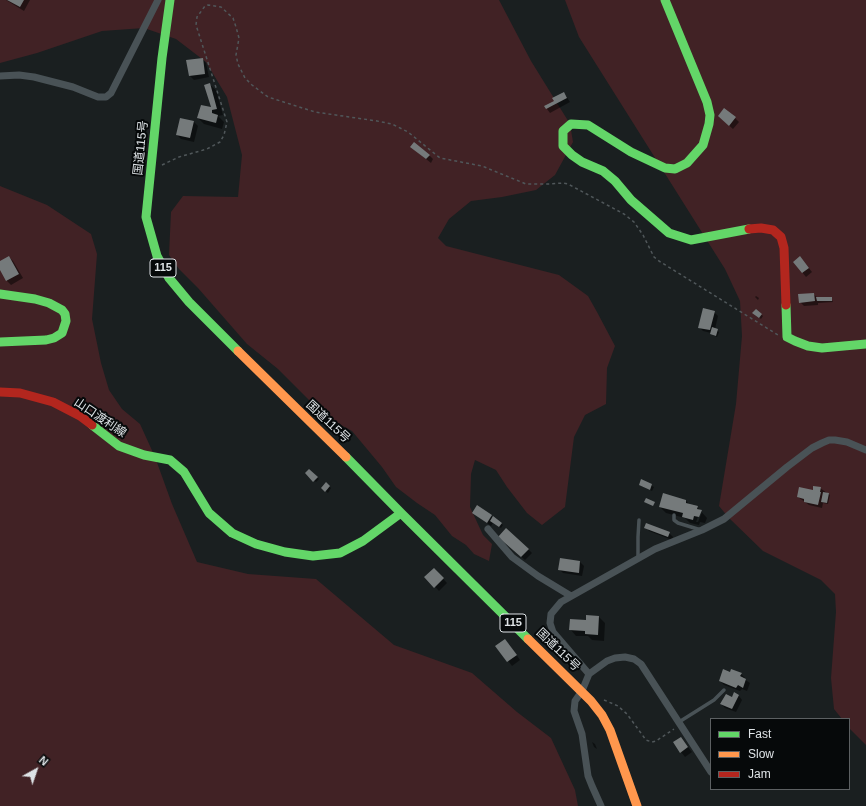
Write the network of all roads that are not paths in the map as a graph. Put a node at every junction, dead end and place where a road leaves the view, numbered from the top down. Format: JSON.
{"nodes":[{"id":1,"x":158,"y":0,"type":"edge"},
{"id":2,"x":170,"y":0,"type":"edge"},
{"id":3,"x":665,"y":0,"type":"edge"},
{"id":4,"x":0,"y":76,"type":"edge"},
{"id":5,"x":0,"y":294,"type":"edge"},
{"id":6,"x":0,"y":342,"type":"edge"},
{"id":7,"x":866,"y":344,"type":"edge"},
{"id":8,"x":0,"y":392,"type":"edge"},
{"id":9,"x":866,"y":450,"type":"edge"},
{"id":10,"x":401,"y":513,"type":"junction"},
{"id":11,"x":674,"y":514,"type":"dead end"},
{"id":12,"x":639,"y":520,"type":"dead end"},
{"id":13,"x":488,"y":529,"type":"dead end"},
{"id":14,"x":702,"y":530,"type":"junction"},
{"id":15,"x":638,"y":558,"type":"junction"},
{"id":16,"x":571,"y":596,"type":"junction"},
{"id":17,"x":589,"y":674,"type":"junction"},
{"id":18,"x":724,"y":690,"type":"dead end"},
{"id":19,"x":582,"y":691,"type":"junction"},
{"id":20,"x":680,"y":724,"type":"junction"},
{"id":21,"x":710,"y":770,"type":"edge"},
{"id":22,"x":602,"y":806,"type":"edge"},
{"id":23,"x":637,"y":806,"type":"edge"}],
"edges":[{"from":1,"to":4,"type":"street"},
{"from":2,"to":10,"type":"main road","name":"国道115号","number":"115"},
{"from":3,"to":7,"type":"main road"},
{"from":5,"to":6,"type":"main road"},
{"from":8,"to":10,"type":"main road","name":"山口渡利線"},
{"from":9,"to":14,"type":"street"},
{"from":10,"to":19,"type":"main road","name":"国道115号","number":"115"},
{"from":11,"to":14,"type":"lane"},
{"from":12,"to":15,"type":"lane"},
{"from":13,"to":16,"type":"street"},
{"from":14,"to":15,"type":"street"},
{"from":15,"to":16,"type":"street"},
{"from":16,"to":17,"type":"street"},
{"from":17,"to":19,"type":"street"},
{"from":17,"to":20,"type":"street"},
{"from":18,"to":20,"type":"lane"},
{"from":19,"to":22,"type":"street"},
{"from":19,"to":23,"type":"main road","name":"国道115号","number":"115"},
{"from":20,"to":21,"type":"street"}]}
